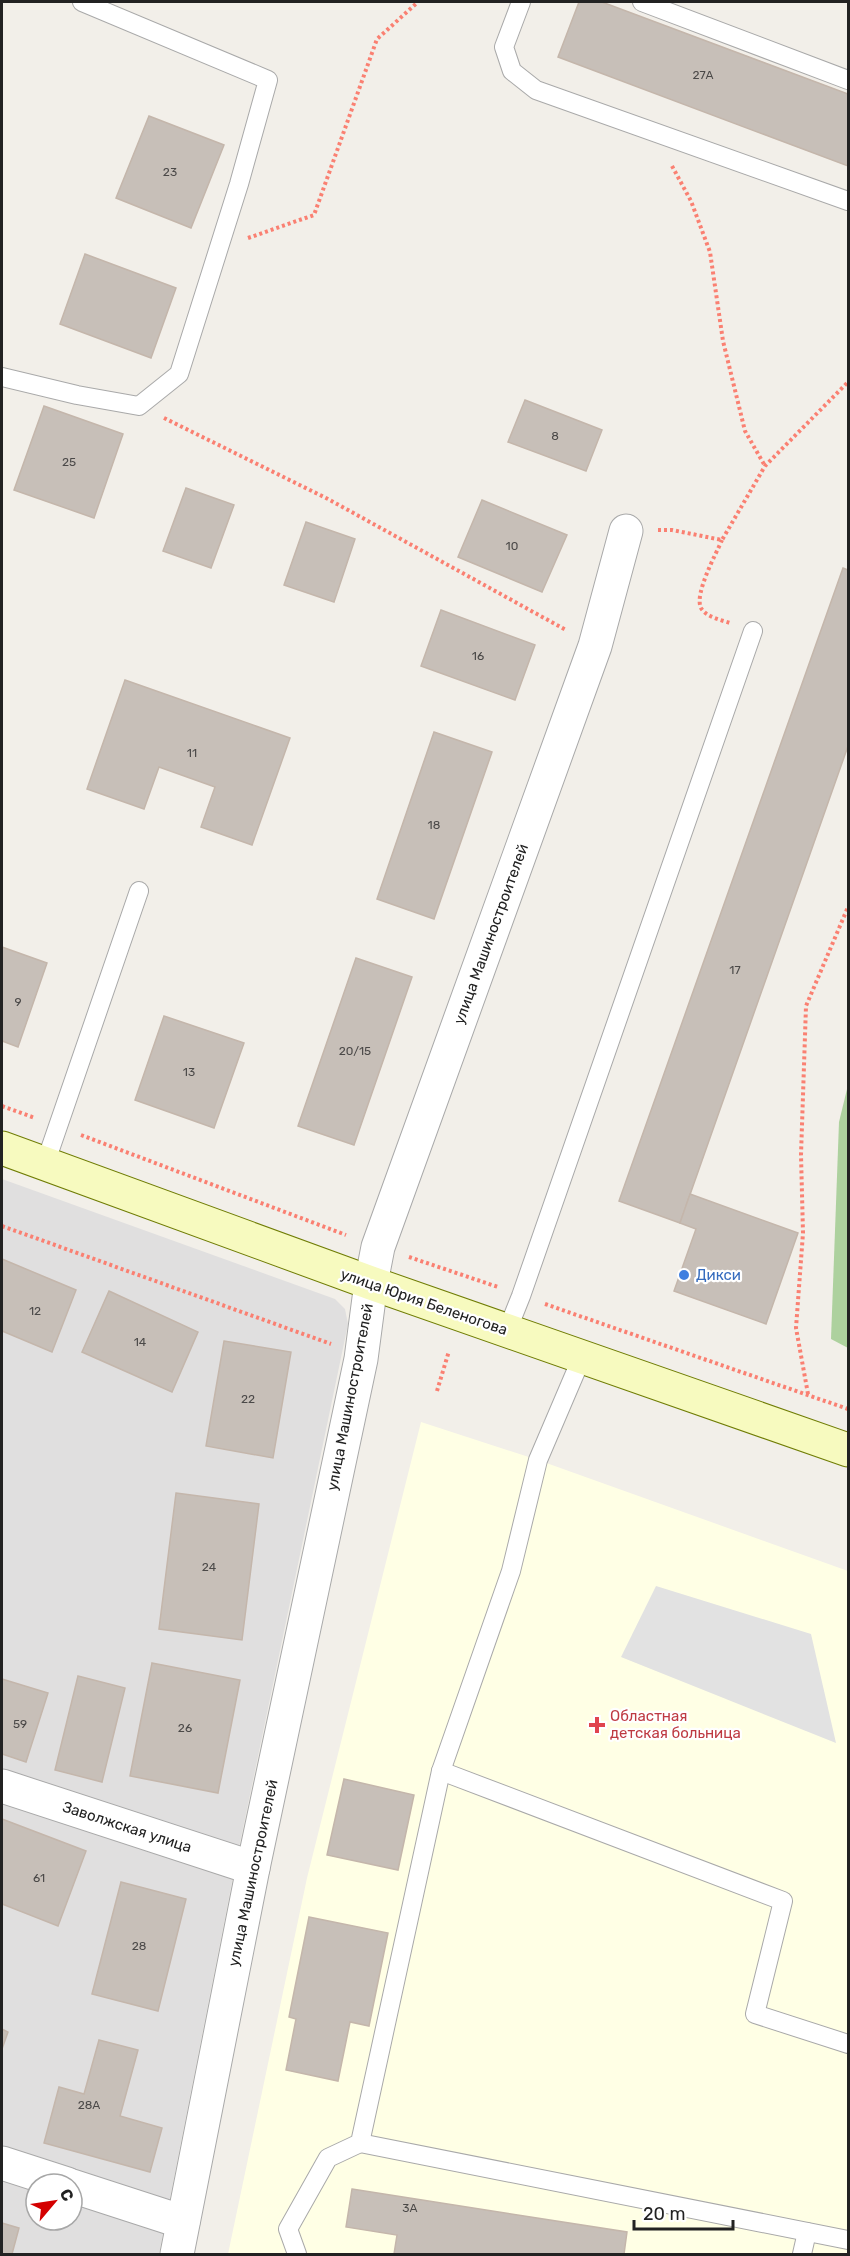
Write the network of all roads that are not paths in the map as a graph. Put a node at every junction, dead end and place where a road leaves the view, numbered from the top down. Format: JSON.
{"nodes":[{"id":1,"x":82,"y":2,"type":"edge"},
{"id":2,"x":521,"y":2,"type":"edge"},
{"id":3,"x":642,"y":2,"type":"edge"},
{"id":4,"x":849,"y":80,"type":"edge"},
{"id":5,"x":849,"y":201,"type":"edge"},
{"id":6,"x":2,"y":377,"type":"edge"},
{"id":7,"x":626,"y":531,"type":"road end"},
{"id":8,"x":753,"y":631,"type":"road end"},
{"id":9,"x":139,"y":891,"type":"dead end"},
{"id":10,"x":2,"y":1148,"type":"edge"},
{"id":11,"x":45,"y":1164,"type":"junction"},
{"id":12,"x":371,"y":1283,"type":"junction"},
{"id":13,"x":507,"y":1331,"type":"junction"},
{"id":14,"x":582,"y":1357,"type":"junction"},
{"id":15,"x":849,"y":1450,"type":"edge"},
{"id":16,"x":441,"y":1771,"type":"junction"},
{"id":17,"x":2,"y":1786,"type":"edge"},
{"id":18,"x":253,"y":1868,"type":"junction"},
{"id":19,"x":849,"y":2044,"type":"edge"},
{"id":20,"x":360,"y":2143,"type":"junction"},
{"id":21,"x":2,"y":2163,"type":"edge"},
{"id":22,"x":30,"y":2172,"type":"edge"},
{"id":23,"x":84,"y":2190,"type":"edge"},
{"id":24,"x":183,"y":2222,"type":"junction"},
{"id":25,"x":807,"y":2232,"type":"junction"},
{"id":26,"x":849,"y":2240,"type":"edge"},
{"id":27,"x":177,"y":2254,"type":"edge"},
{"id":28,"x":297,"y":2254,"type":"edge"},
{"id":29,"x":802,"y":2254,"type":"edge"}],
"edges":[{"from":1,"to":6,"type":"lane"},
{"from":2,"to":5,"type":"lane"},
{"from":3,"to":4,"type":"lane"},
{"from":7,"to":12,"type":"street","name":"улица Машиностроителей"},
{"from":8,"to":13,"type":"lane"},
{"from":9,"to":11,"type":"lane"},
{"from":10,"to":11,"type":"main road","name":"улица Юрия Беленогова"},
{"from":11,"to":12,"type":"main road","name":"улица Юрия Беленогова"},
{"from":12,"to":13,"type":"main road","name":"улица Юрия Беленогова"},
{"from":12,"to":18,"type":"street","name":"улица Машиностроителей"},
{"from":13,"to":14,"type":"main road","name":"улица Юрия Беленогова"},
{"from":14,"to":15,"type":"main road","name":"улица Юрия Беленогова"},
{"from":14,"to":16,"type":"lane"},
{"from":16,"to":19,"type":"lane"},
{"from":16,"to":20,"type":"lane"},
{"from":17,"to":18,"type":"street","name":"Заволжская улица"},
{"from":18,"to":24,"type":"street","name":"улица Машиностроителей"},
{"from":20,"to":25,"type":"lane"},
{"from":20,"to":28,"type":"lane"},
{"from":21,"to":22,"type":"street"},
{"from":23,"to":24,"type":"street"},
{"from":24,"to":27,"type":"street","name":"улица Машиностроителей"},
{"from":25,"to":26,"type":"lane"},
{"from":25,"to":29,"type":"lane"}]}
